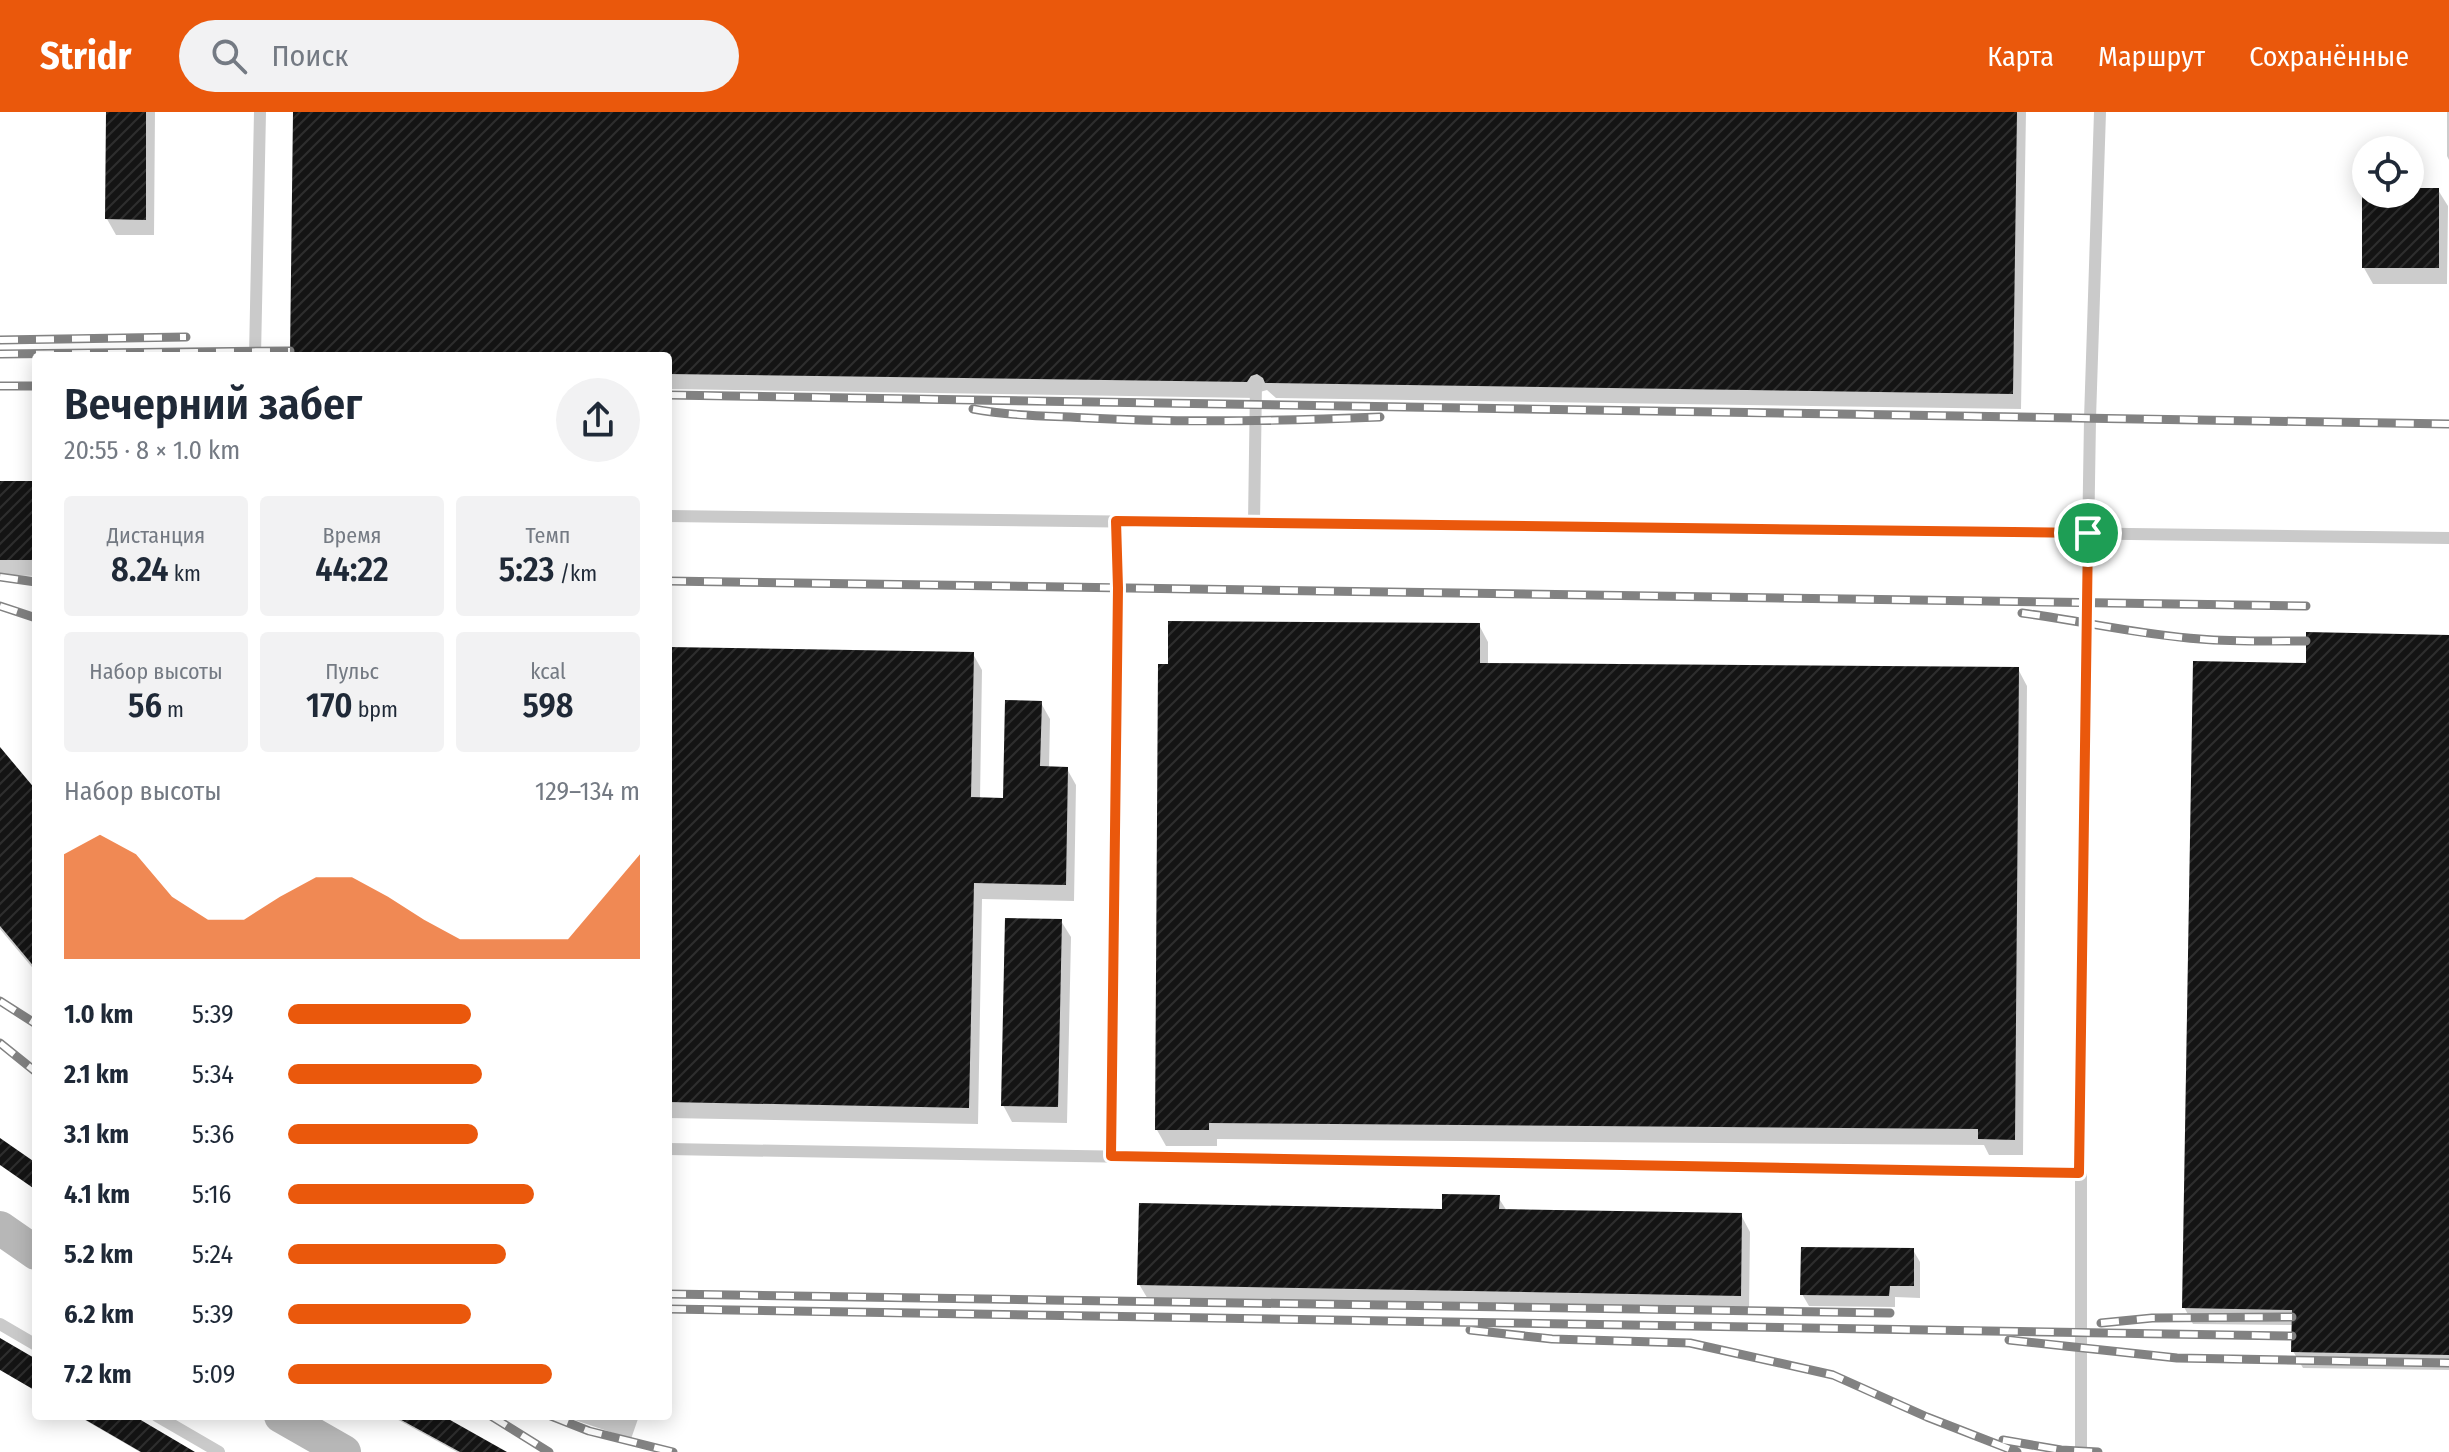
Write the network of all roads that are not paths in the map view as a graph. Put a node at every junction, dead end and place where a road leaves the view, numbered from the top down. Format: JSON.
{"nodes":[{"id":1,"x":260,"y":112,"type":"edge"},
{"id":2,"x":2100,"y":112,"type":"edge"},
{"id":3,"x":255,"y":352,"type":"edge"},
{"id":4,"x":1256,"y":383,"type":"dead end"},
{"id":5,"x":672,"y":516,"type":"edge"},
{"id":6,"x":1116,"y":521,"type":"junction"},
{"id":7,"x":1254,"y":523,"type":"junction"},
{"id":8,"x":2088,"y":533,"type":"junction"},
{"id":9,"x":2449,"y":538,"type":"edge"},
{"id":10,"x":672,"y":1149,"type":"edge"},
{"id":11,"x":1111,"y":1156,"type":"junction"},
{"id":12,"x":2079,"y":1173,"type":"junction"},
{"id":13,"x":0,"y":1228,"type":"edge"},
{"id":14,"x":32,"y":1250,"type":"edge"},
{"id":15,"x":0,"y":1324,"type":"edge"},
{"id":16,"x":32,"y":1343,"type":"edge"},
{"id":17,"x":164,"y":1420,"type":"edge"},
{"id":18,"x":288,"y":1420,"type":"edge"},
{"id":19,"x":219,"y":1452,"type":"edge"},
{"id":20,"x":344,"y":1452,"type":"edge"},
{"id":21,"x":2081,"y":1452,"type":"edge"}],
"edges":[{"from":1,"to":3,"type":"lane"},
{"from":2,"to":8,"type":"lane"},
{"from":4,"to":7,"type":"lane"},
{"from":5,"to":6,"type":"lane"},
{"from":6,"to":7,"type":"lane"},
{"from":6,"to":11,"type":"lane"},
{"from":7,"to":8,"type":"lane"},
{"from":8,"to":9,"type":"lane"},
{"from":8,"to":12,"type":"lane"},
{"from":10,"to":11,"type":"lane"},
{"from":11,"to":12,"type":"lane"},
{"from":12,"to":21,"type":"lane"},
{"from":13,"to":14,"type":"main road"},
{"from":15,"to":16,"type":"lane"},
{"from":17,"to":19,"type":"lane"},
{"from":18,"to":20,"type":"main road"}]}
